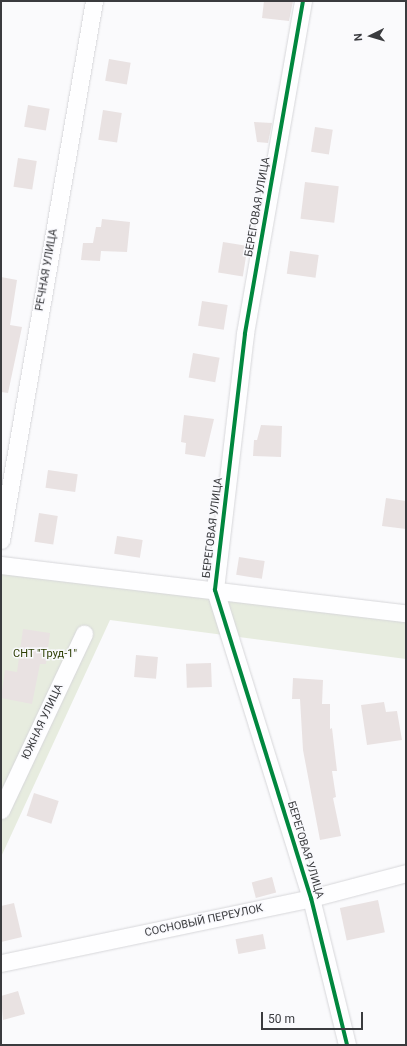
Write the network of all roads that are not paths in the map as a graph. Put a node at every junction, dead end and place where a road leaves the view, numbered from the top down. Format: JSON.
{"nodes":[{"id":1,"x":94,"y":1,"type":"edge"},
{"id":2,"x":303,"y":1,"type":"edge"},
{"id":3,"x":1,"y":540,"type":"edge"},
{"id":4,"x":1,"y":565,"type":"edge"},
{"id":5,"x":215,"y":590,"type":"junction"},
{"id":6,"x":406,"y":613,"type":"edge"},
{"id":7,"x":84,"y":634,"type":"dead end"},
{"id":8,"x":1,"y":810,"type":"edge"},
{"id":9,"x":406,"y":873,"type":"edge"},
{"id":10,"x":311,"y":898,"type":"junction"},
{"id":11,"x":1,"y":963,"type":"edge"},
{"id":12,"x":347,"y":1045,"type":"edge"}],
"edges":[{"from":1,"to":3,"type":"street","name":"РЕЧНАЯ УЛИЦА"},
{"from":2,"to":5,"type":"street","name":"БЕРЕГОВАЯ УЛИЦА"},
{"from":4,"to":5,"type":"street"},
{"from":5,"to":6,"type":"street"},
{"from":5,"to":10,"type":"street","name":"БЕРЕГОВАЯ УЛИЦА"},
{"from":7,"to":8,"type":"street","name":"ЮЖНАЯ УЛИЦА"},
{"from":9,"to":10,"type":"street","name":"СОСНОВЫЙ ПЕРЕУЛОК"},
{"from":10,"to":11,"type":"street","name":"СОСНОВЫЙ ПЕРЕУЛОК"},
{"from":10,"to":12,"type":"street","name":"БЕРЕГОВАЯ УЛИЦА"}]}
